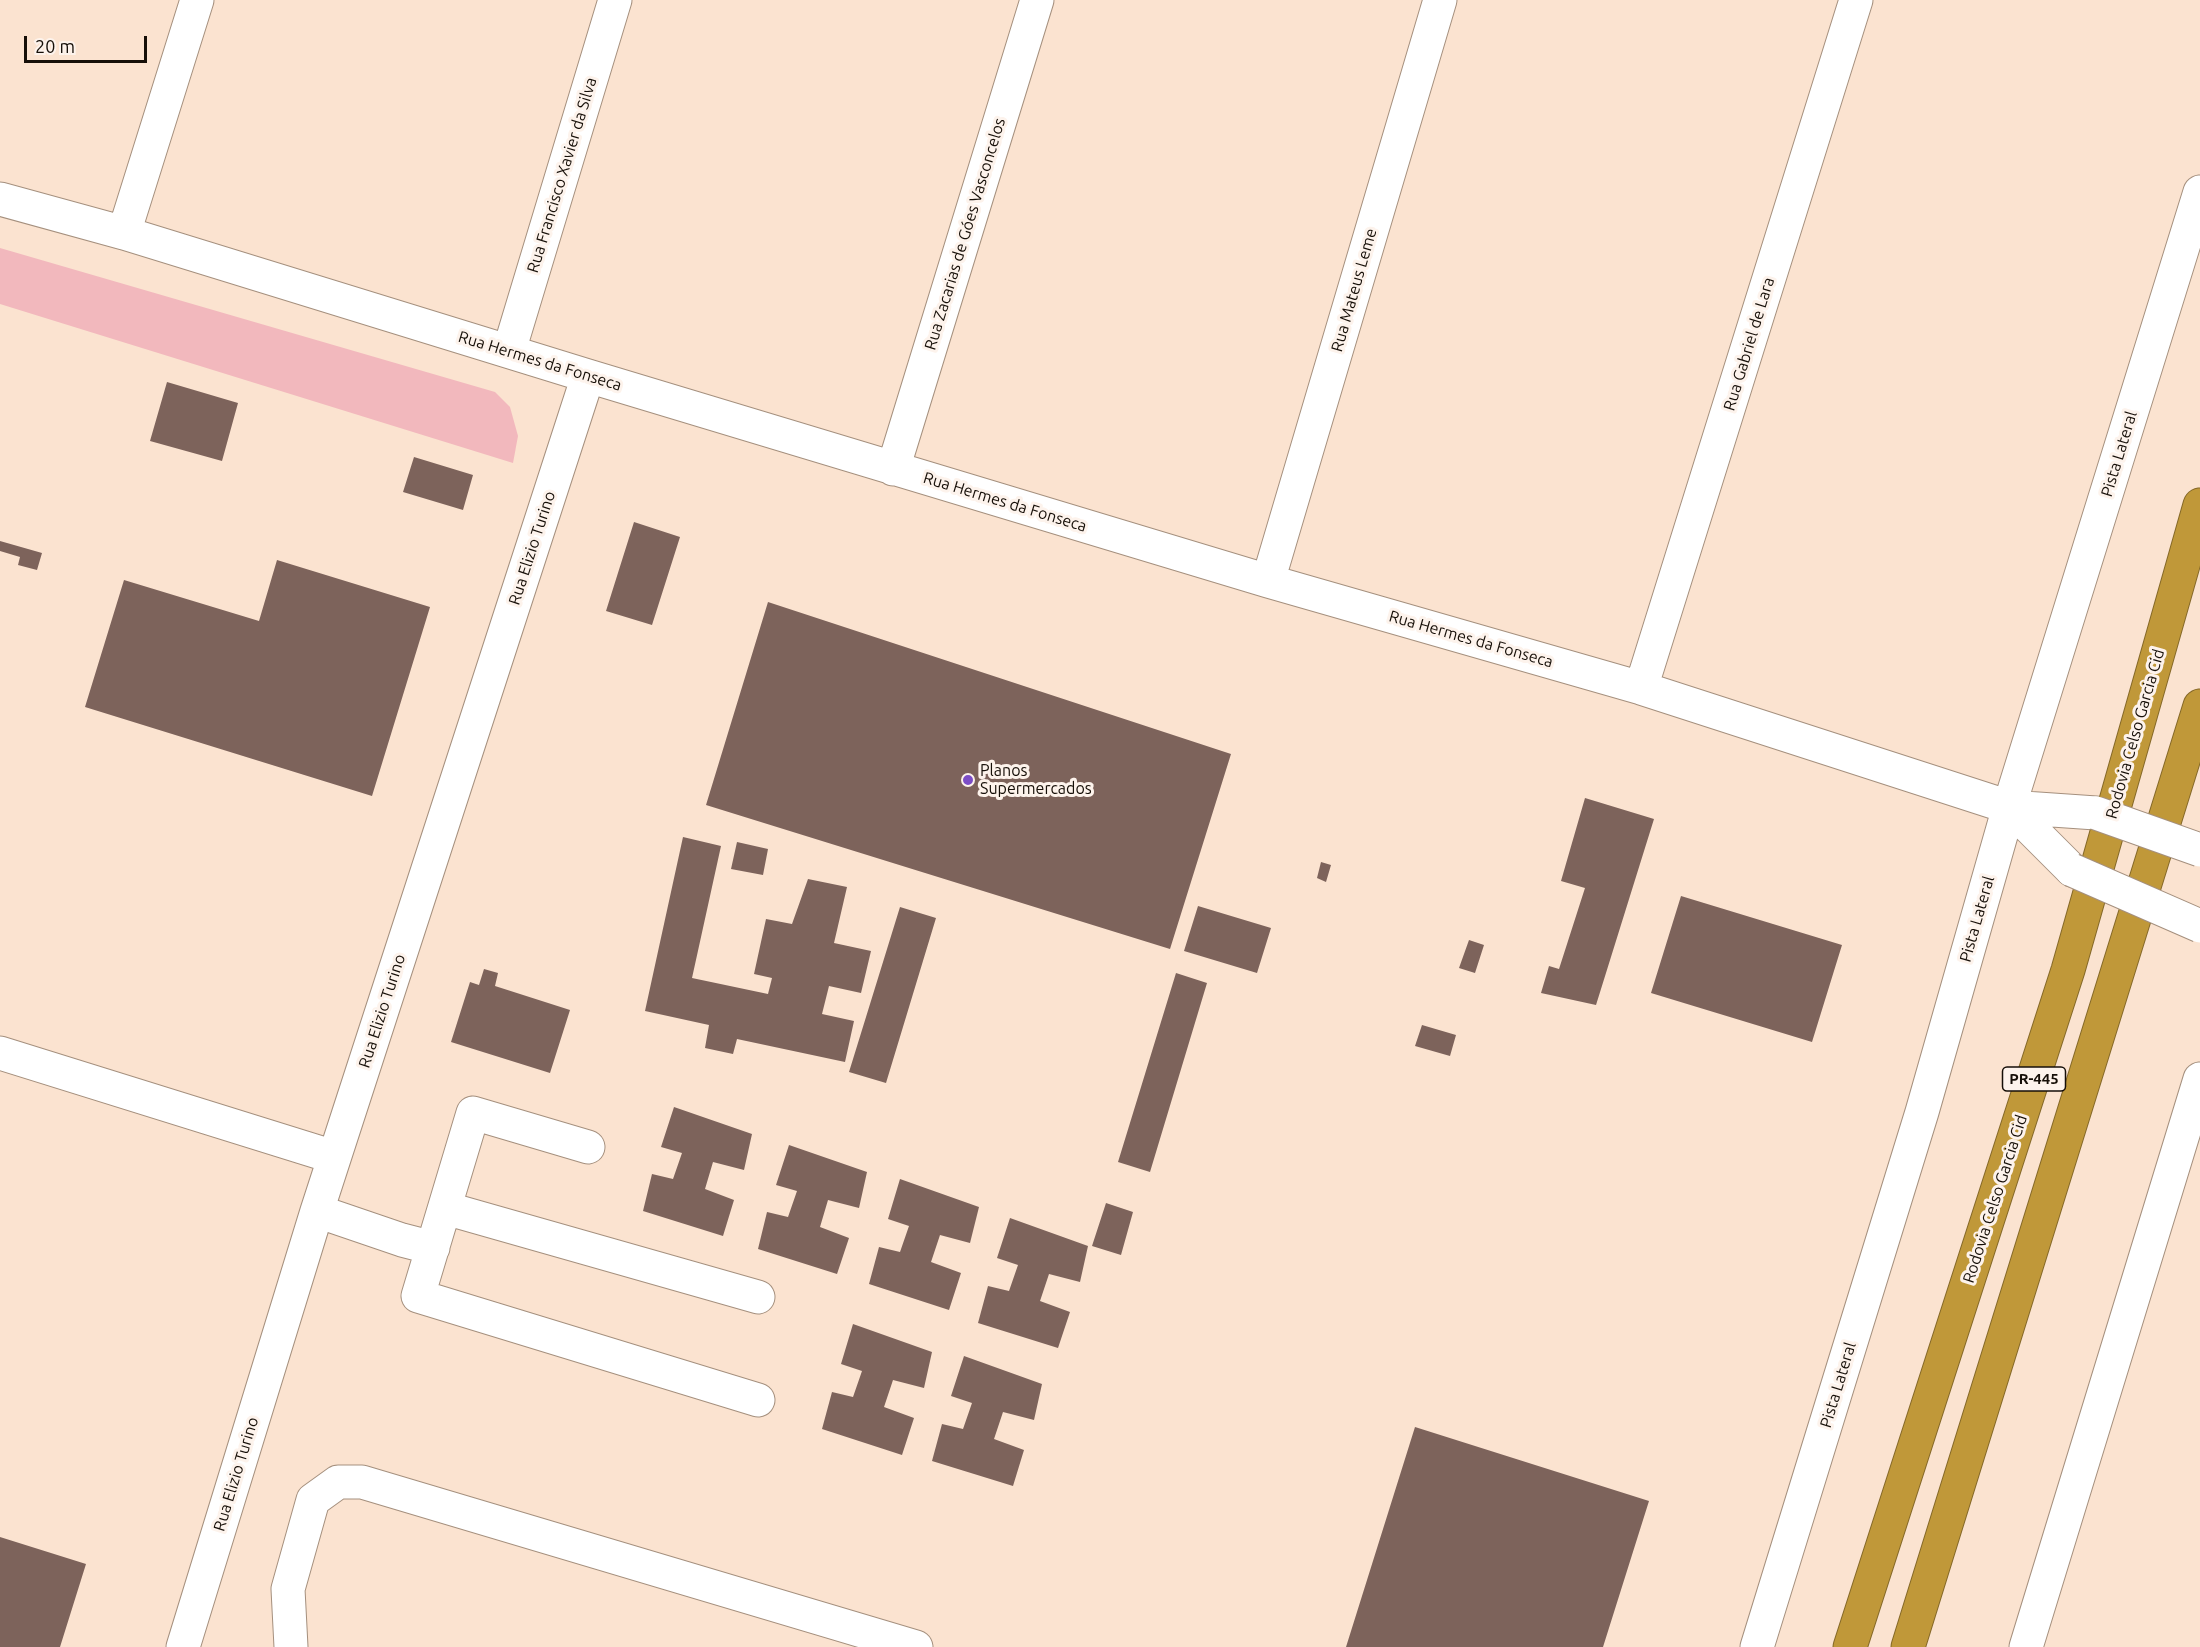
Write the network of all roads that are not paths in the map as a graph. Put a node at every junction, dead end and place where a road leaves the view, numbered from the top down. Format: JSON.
{"nodes":[{"id":1,"x":197,"y":0,"type":"edge"},
{"id":2,"x":615,"y":0,"type":"edge"},
{"id":3,"x":1037,"y":0,"type":"edge"},
{"id":4,"x":1440,"y":0,"type":"edge"},
{"id":5,"x":1856,"y":0,"type":"edge"},
{"id":6,"x":2200,"y":192,"type":"edge"},
{"id":7,"x":0,"y":199,"type":"edge"},
{"id":8,"x":124,"y":233,"type":"junction"},
{"id":9,"x":508,"y":351,"type":"junction"},
{"id":10,"x":588,"y":376,"type":"junction"},
{"id":11,"x":893,"y":469,"type":"junction"},
{"id":12,"x":2200,"y":505,"type":"edge"},
{"id":13,"x":1268,"y":581,"type":"junction"},
{"id":14,"x":1641,"y":688,"type":"junction"},
{"id":15,"x":2200,"y":706,"type":"edge"},
{"id":16,"x":2009,"y":807,"type":"junction"},
{"id":17,"x":2200,"y":850,"type":"edge"},
{"id":18,"x":2200,"y":926,"type":"edge"},
{"id":19,"x":0,"y":1053,"type":"edge"},
{"id":20,"x":2200,"y":1079,"type":"edge"},
{"id":21,"x":588,"y":1147,"type":"dead end"},
{"id":22,"x":334,"y":1157,"type":"junction"},
{"id":23,"x":445,"y":1208,"type":"junction"},
{"id":24,"x":317,"y":1211,"type":"junction"},
{"id":25,"x":433,"y":1248,"type":"junction"},
{"id":26,"x":758,"y":1297,"type":"dead end"},
{"id":27,"x":758,"y":1400,"type":"dead end"},
{"id":28,"x":183,"y":1647,"type":"edge"},
{"id":29,"x":291,"y":1647,"type":"edge"},
{"id":30,"x":916,"y":1647,"type":"edge"},
{"id":31,"x":1757,"y":1647,"type":"edge"},
{"id":32,"x":1850,"y":1647,"type":"edge"},
{"id":33,"x":1908,"y":1647,"type":"edge"},
{"id":34,"x":2025,"y":1647,"type":"edge"}],
"edges":[{"from":1,"to":8,"type":"street"},
{"from":2,"to":9,"type":"street","name":"Rua Francisco Xavier da Silva"},
{"from":3,"to":11,"type":"street","name":"Rua Zacarias de Góes Vasconcelos"},
{"from":4,"to":13,"type":"street","name":"Rua Mateus Leme"},
{"from":5,"to":14,"type":"street","name":"Rua Gabriel de Lara"},
{"from":6,"to":16,"type":"street","name":"Pista Lateral"},
{"from":7,"to":8,"type":"street","name":"Rua Hermes da Fonseca"},
{"from":8,"to":9,"type":"street","name":"Rua Hermes da Fonseca"},
{"from":9,"to":10,"type":"street","name":"Rua Hermes da Fonseca"},
{"from":10,"to":11,"type":"street","name":"Rua Hermes da Fonseca"},
{"from":10,"to":22,"type":"street","name":"Rua Elizio Turino"},
{"from":11,"to":13,"type":"street","name":"Rua Hermes da Fonseca"},
{"from":12,"to":32,"type":"highway","name":"Rodovia Celso Garcia Cid","number":"PR-445"},
{"from":13,"to":14,"type":"street","name":"Rua Hermes da Fonseca"},
{"from":14,"to":16,"type":"street","name":"Rua Hermes da Fonseca"},
{"from":15,"to":33,"type":"highway","number":"PR-445"},
{"from":16,"to":17,"type":"street","bridge":true},
{"from":16,"to":18,"type":"street","bridge":true},
{"from":16,"to":31,"type":"street","name":"Pista Lateral"},
{"from":19,"to":22,"type":"street"},
{"from":20,"to":34,"type":"street"},
{"from":21,"to":23,"type":"street"},
{"from":22,"to":24,"type":"street","name":"Rua Elizio Turino"},
{"from":23,"to":25,"type":"street"},
{"from":23,"to":26,"type":"street"},
{"from":24,"to":25,"type":"street"},
{"from":24,"to":28,"type":"street","name":"Rua Elizio Turino"},
{"from":25,"to":27,"type":"street"},
{"from":29,"to":30,"type":"street"}]}
